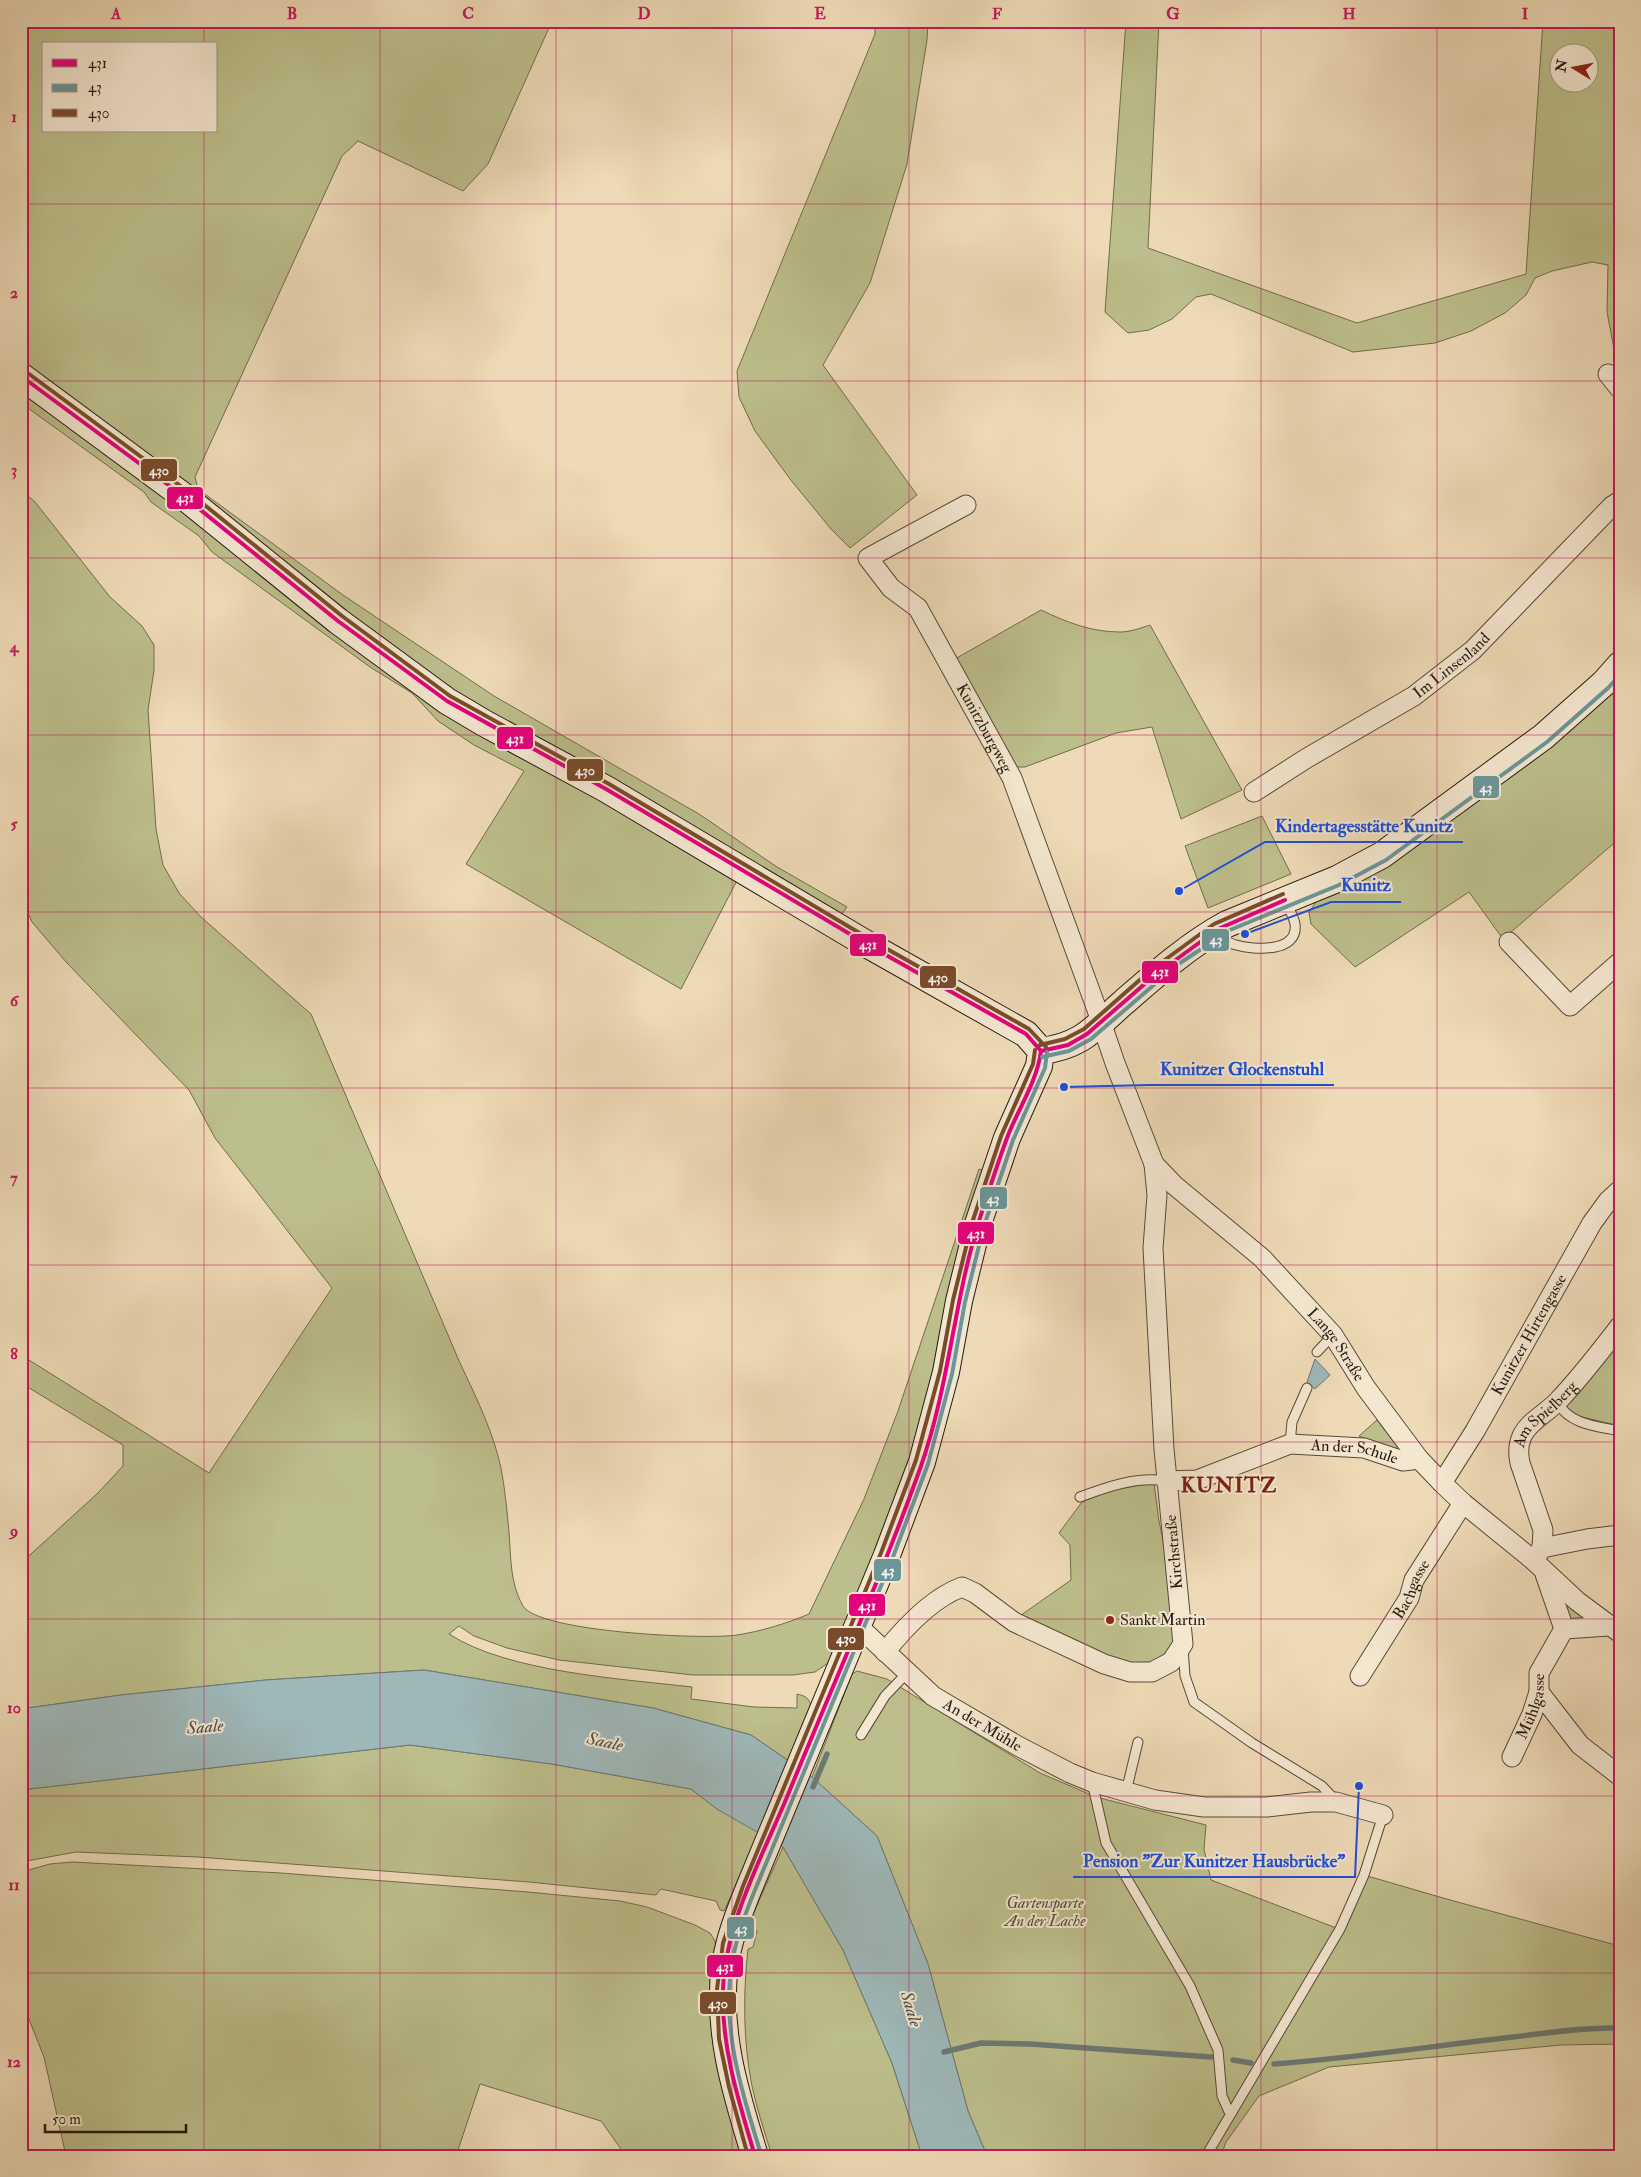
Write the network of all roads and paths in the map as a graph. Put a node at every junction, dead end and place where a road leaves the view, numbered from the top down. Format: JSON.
{"nodes":[{"id":1,"x":1608,"y":374,"type":"dead end"},
{"id":2,"x":21,"y":376,"type":"edge"},
{"id":3,"x":1620,"y":389,"type":"edge"},
{"id":4,"x":1620,"y":501,"type":"edge"},
{"id":5,"x":966,"y":505,"type":"dead end"},
{"id":6,"x":1620,"y":665,"type":"edge"},
{"id":7,"x":1254,"y":792,"type":"dead end"},
{"id":8,"x":1290,"y":912,"type":"junction"},
{"id":9,"x":1211,"y":933,"type":"junction"},
{"id":10,"x":1509,"y":942,"type":"dead end"},
{"id":11,"x":1620,"y":962,"type":"edge"},
{"id":12,"x":1101,"y":1025,"type":"junction"},
{"id":13,"x":1041,"y":1052,"type":"junction"},
{"id":14,"x":1154,"y":1164,"type":"junction"},
{"id":15,"x":1620,"y":1190,"type":"edge"},
{"id":16,"x":1620,"y":1326,"type":"edge"},
{"id":17,"x":1332,"y":1335,"type":"junction"},
{"id":18,"x":1317,"y":1352,"type":"dead end"},
{"id":19,"x":1307,"y":1388,"type":"dead end"},
{"id":20,"x":1557,"y":1402,"type":"junction"},
{"id":21,"x":1620,"y":1431,"type":"edge"},
{"id":22,"x":1290,"y":1444,"type":"junction"},
{"id":23,"x":1418,"y":1459,"type":"junction"},
{"id":24,"x":1166,"y":1481,"type":"junction"},
{"id":25,"x":1442,"y":1483,"type":"junction"},
{"id":26,"x":1080,"y":1497,"type":"dead end"},
{"id":27,"x":1463,"y":1503,"type":"junction"},
{"id":28,"x":1620,"y":1535,"type":"edge"},
{"id":29,"x":1540,"y":1560,"type":"junction"},
{"id":30,"x":858,"y":1626,"type":"junction"},
{"id":31,"x":1564,"y":1629,"type":"junction"},
{"id":32,"x":1614,"y":1630,"type":"edge"},
{"id":33,"x":1183,"y":1644,"type":"junction"},
{"id":34,"x":885,"y":1652,"type":"junction"},
{"id":35,"x":907,"y":1673,"type":"junction"},
{"id":36,"x":1360,"y":1676,"type":"dead end"},
{"id":37,"x":1539,"y":1692,"type":"junction"},
{"id":38,"x":861,"y":1735,"type":"dead end"},
{"id":39,"x":1138,"y":1742,"type":"dead end"},
{"id":40,"x":1512,"y":1756,"type":"dead end"},
{"id":41,"x":1620,"y":1776,"type":"edge"},
{"id":42,"x":1092,"y":1782,"type":"junction"},
{"id":43,"x":1126,"y":1792,"type":"junction"},
{"id":44,"x":1336,"y":1802,"type":"junction"},
{"id":45,"x":1383,"y":1815,"type":"joint"},
{"id":46,"x":1230,"y":2114,"type":"junction"},
{"id":47,"x":755,"y":2156,"type":"edge"},
{"id":48,"x":1206,"y":2156,"type":"edge"}],
"edges":[{"from":1,"to":3,"type":"street"},
{"from":2,"to":13,"type":"street"},
{"from":4,"to":7,"type":"street","name":"Im Linsenland"},
{"from":5,"to":12,"type":"street","name":"Kunitzburgweg"},
{"from":6,"to":8,"type":"street"},
{"from":8,"to":9,"type":"street"},
{"from":8,"to":9,"type":"lane"},
{"from":9,"to":12,"type":"street"},
{"from":10,"to":11,"type":"street"},
{"from":12,"to":13,"type":"street"},
{"from":12,"to":14,"type":"street","name":"Lange Straße"},
{"from":13,"to":30,"type":"street"},
{"from":14,"to":17,"type":"street","name":"Lange Straße"},
{"from":14,"to":24,"type":"street","name":"Kirchstraße"},
{"from":15,"to":25,"type":"street","name":"Kunitzer Hirtengasse"},
{"from":16,"to":20,"type":"street","name":"Am Spielberg"},
{"from":17,"to":18,"type":"lane"},
{"from":17,"to":23,"type":"street","name":"Lange Straße"},
{"from":19,"to":22,"type":"lane","name":"An der Schule"},
{"from":20,"to":21,"type":"lane"},
{"from":20,"to":29,"type":"street","name":"Am Spielberg"},
{"from":22,"to":23,"type":"street","name":"An der Schule"},
{"from":22,"to":24,"type":"street","name":"An der Schule"},
{"from":23,"to":25,"type":"street","name":"Lange Straße"},
{"from":24,"to":26,"type":"lane","name":"An der Schule"},
{"from":24,"to":33,"type":"street","name":"Kirchstraße"},
{"from":25,"to":27,"type":"street","name":"Lange Straße"},
{"from":27,"to":29,"type":"street","name":"Lange Straße"},
{"from":27,"to":36,"type":"street","name":"Bachgasse"},
{"from":28,"to":29,"type":"street"},
{"from":29,"to":31,"type":"street"},
{"from":29,"to":32,"type":"street","name":"Lange Straße"},
{"from":30,"to":34,"type":"street","name":"An der Mühle"},
{"from":30,"to":47,"type":"street"},
{"from":31,"to":32,"type":"street"},
{"from":31,"to":37,"type":"street","name":"Mühlgasse"},
{"from":33,"to":34,"type":"street"},
{"from":33,"to":44,"type":"lane"},
{"from":34,"to":35,"type":"street","name":"An der Mühle"},
{"from":35,"to":38,"type":"lane"},
{"from":35,"to":42,"type":"street","name":"An der Mühle"},
{"from":37,"to":40,"type":"street","name":"Mühlgasse"},
{"from":37,"to":41,"type":"street"},
{"from":39,"to":43,"type":"lane"},
{"from":42,"to":43,"type":"street","name":"An der Mühle"},
{"from":42,"to":46,"type":"lane"},
{"from":43,"to":44,"type":"street","name":"An der Mühle"},
{"from":44,"to":45,"type":"street","name":"An der Mühle"},
{"from":45,"to":46,"type":"lane"},
{"from":46,"to":48,"type":"lane"}]}
